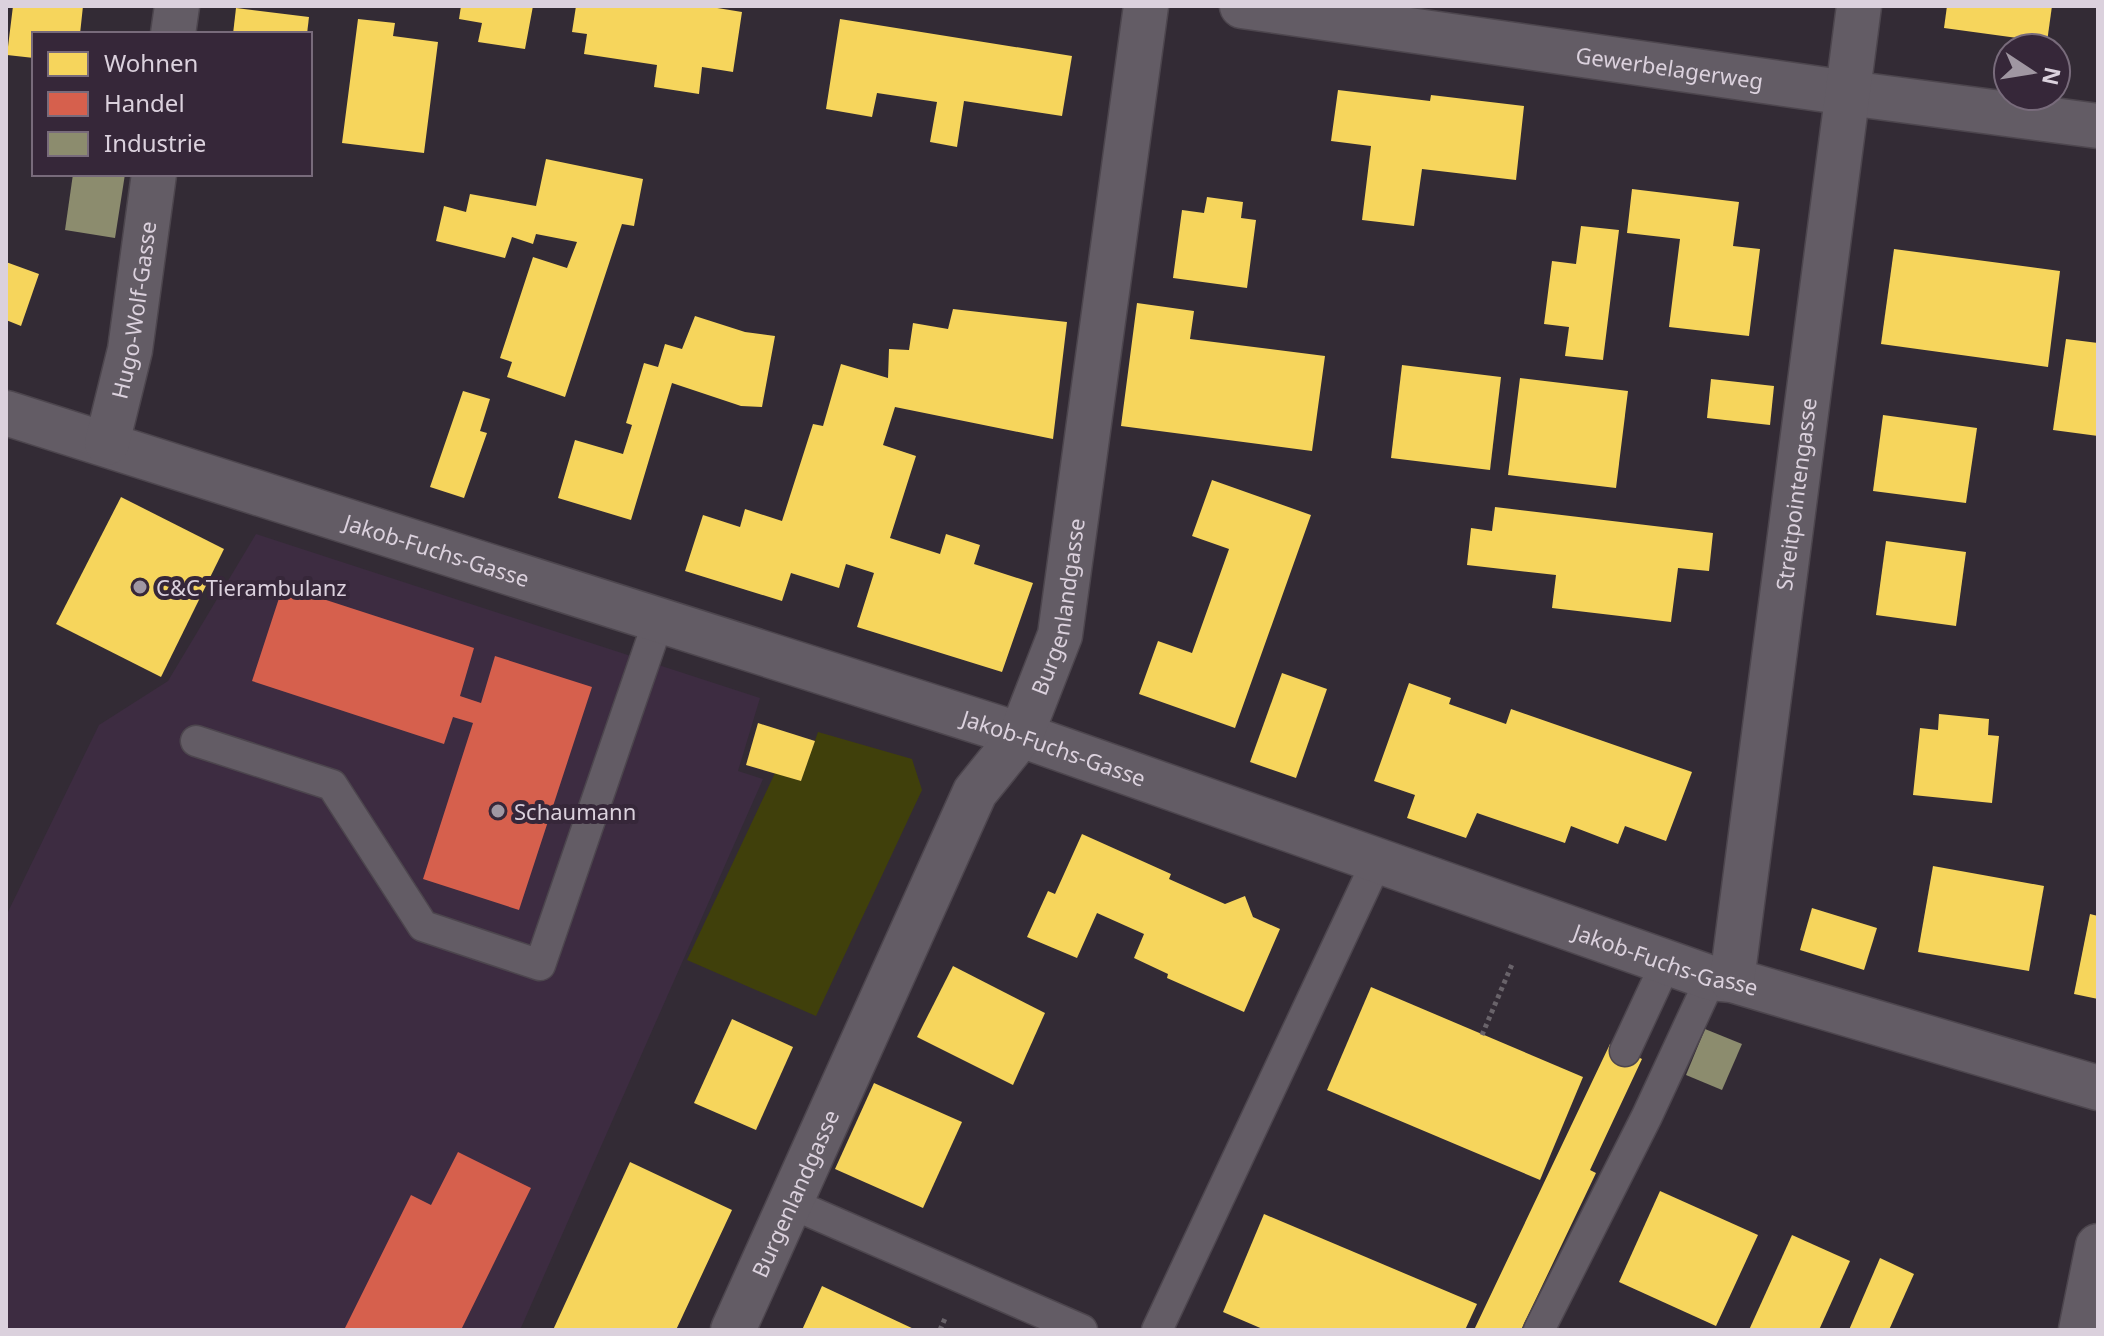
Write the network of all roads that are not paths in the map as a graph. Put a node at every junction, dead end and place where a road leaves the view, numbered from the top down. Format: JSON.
{"nodes":[{"id":1,"x":177,"y":6,"type":"edge"},
{"id":2,"x":1146,"y":6,"type":"edge"},
{"id":3,"x":1242,"y":6,"type":"edge"},
{"id":4,"x":1859,"y":6,"type":"edge"},
{"id":5,"x":173,"y":32,"type":"edge"},
{"id":6,"x":1848,"y":93,"type":"junction"},
{"id":7,"x":2098,"y":126,"type":"edge"},
{"id":8,"x":154,"y":176,"type":"edge"},
{"id":9,"x":6,"y":413,"type":"edge"},
{"id":10,"x":107,"y":443,"type":"junction"},
{"id":11,"x":659,"y":619,"type":"junction"},
{"id":12,"x":1021,"y":735,"type":"junction"},
{"id":13,"x":196,"y":741,"type":"dead end"},
{"id":14,"x":1377,"y":861,"type":"junction"},
{"id":15,"x":1666,"y":963,"type":"junction"},
{"id":16,"x":1721,"y":979,"type":"junction"},
{"id":17,"x":1625,"y":1051,"type":"dead end"},
{"id":18,"x":2098,"y":1088,"type":"edge"},
{"id":19,"x":790,"y":1203,"type":"junction"},
{"id":20,"x":2098,"y":1246,"type":"edge"},
{"id":21,"x":733,"y":1330,"type":"edge"},
{"id":22,"x":1082,"y":1330,"type":"edge"},
{"id":23,"x":1157,"y":1330,"type":"edge"},
{"id":24,"x":1539,"y":1330,"type":"edge"},
{"id":25,"x":2081,"y":1330,"type":"edge"}],
"edges":[{"from":1,"to":5,"type":"street"},
{"from":2,"to":12,"type":"street","name":"Burgenlandgasse"},
{"from":3,"to":6,"type":"street","name":"Gewerbelagerweg"},
{"from":4,"to":6,"type":"street","name":"Streitpointengasse"},
{"from":6,"to":7,"type":"street","name":"Gewerbelagerweg"},
{"from":6,"to":16,"type":"street","name":"Streitpointengasse"},
{"from":8,"to":10,"type":"street","name":"Hugo-Wolf-Gasse"},
{"from":9,"to":10,"type":"street","name":"Jakob-Fuchs-Gasse"},
{"from":10,"to":11,"type":"street","name":"Jakob-Fuchs-Gasse"},
{"from":11,"to":12,"type":"street","name":"Jakob-Fuchs-Gasse"},
{"from":11,"to":13,"type":"lane"},
{"from":12,"to":14,"type":"street","name":"Jakob-Fuchs-Gasse"},
{"from":12,"to":19,"type":"street","name":"Burgenlandgasse"},
{"from":14,"to":15,"type":"street","name":"Jakob-Fuchs-Gasse"},
{"from":14,"to":23,"type":"lane"},
{"from":15,"to":16,"type":"street","name":"Jakob-Fuchs-Gasse"},
{"from":15,"to":17,"type":"lane"},
{"from":16,"to":18,"type":"street","name":"Jakob-Fuchs-Gasse"},
{"from":16,"to":24,"type":"lane"},
{"from":19,"to":21,"type":"street","name":"Burgenlandgasse"},
{"from":19,"to":22,"type":"lane"},
{"from":20,"to":25,"type":"street"}]}
